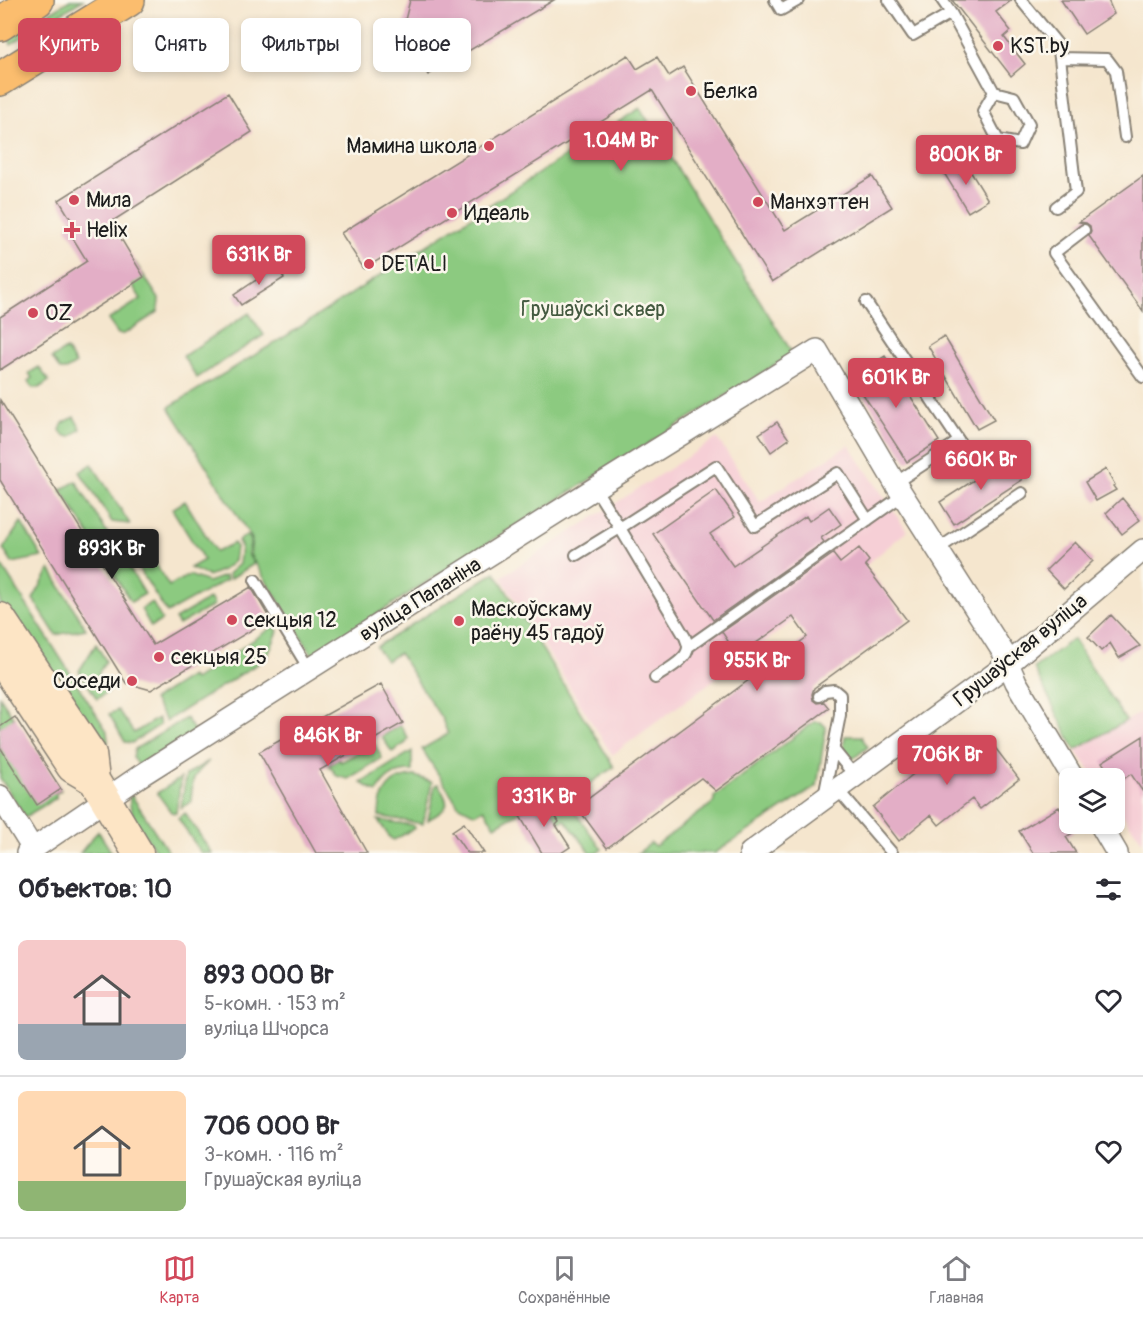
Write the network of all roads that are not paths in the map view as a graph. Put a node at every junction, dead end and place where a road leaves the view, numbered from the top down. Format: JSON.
{"nodes":[{"id":1,"x":37,"y":0,"type":"edge"},
{"id":2,"x":128,"y":0,"type":"edge"},
{"id":3,"x":775,"y":0,"type":"edge"},
{"id":4,"x":799,"y":0,"type":"edge"},
{"id":5,"x":889,"y":0,"type":"edge"},
{"id":6,"x":942,"y":0,"type":"edge"},
{"id":7,"x":1022,"y":0,"type":"edge"},
{"id":8,"x":951,"y":13,"type":"junction"},
{"id":9,"x":0,"y":24,"type":"edge"},
{"id":10,"x":1060,"y":58,"type":"junction"},
{"id":11,"x":0,"y":79,"type":"edge"},
{"id":12,"x":994,"y":92,"type":"junction"},
{"id":13,"x":1125,"y":137,"type":"dead end"},
{"id":14,"x":1056,"y":207,"type":"dead end"},
{"id":15,"x":1084,"y":230,"type":"dead end"},
{"id":16,"x":866,"y":302,"type":"dead end"},
{"id":17,"x":1143,"y":377,"type":"edge"},
{"id":18,"x":594,"y":488,"type":"junction"},
{"id":19,"x":899,"y":489,"type":"junction"},
{"id":20,"x":1022,"y":494,"type":"dead end"},
{"id":21,"x":868,"y":520,"type":"junction"},
{"id":22,"x":620,"y":528,"type":"junction"},
{"id":23,"x":938,"y":549,"type":"junction"},
{"id":24,"x":1143,"y":550,"type":"edge"},
{"id":25,"x":576,"y":555,"type":"dead end"},
{"id":26,"x":255,"y":580,"type":"dead end"},
{"id":27,"x":0,"y":618,"type":"edge"},
{"id":28,"x":688,"y":647,"type":"junction"},
{"id":29,"x":0,"y":658,"type":"edge"},
{"id":30,"x":1008,"y":664,"type":"junction"},
{"id":31,"x":309,"y":669,"type":"junction"},
{"id":32,"x":655,"y":678,"type":"dead end"},
{"id":33,"x":819,"y":696,"type":"dead end"},
{"id":34,"x":833,"y":749,"type":"junction"},
{"id":35,"x":1067,"y":768,"type":"edge"},
{"id":36,"x":855,"y":776,"type":"junction"},
{"id":37,"x":99,"y":790,"type":"junction"},
{"id":38,"x":830,"y":795,"type":"junction"},
{"id":39,"x":0,"y":796,"type":"edge"},
{"id":40,"x":1106,"y":834,"type":"edge"},
{"id":41,"x":30,"y":851,"type":"edge"},
{"id":42,"x":138,"y":853,"type":"edge"},
{"id":43,"x":750,"y":853,"type":"edge"},
{"id":44,"x":892,"y":853,"type":"edge"},
{"id":45,"x":1118,"y":853,"type":"edge"}],
"edges":[{"from":1,"to":9,"type":"main road"},
{"from":2,"to":11,"type":"main road"},
{"from":3,"to":4,"type":"lane"},
{"from":5,"to":8,"type":"lane"},
{"from":6,"to":8,"type":"lane"},
{"from":7,"to":10,"type":"lane"},
{"from":8,"to":12,"type":"lane"},
{"from":10,"to":13,"type":"lane"},
{"from":10,"to":14,"type":"lane"},
{"from":12,"to":12,"type":"lane"},
{"from":15,"to":17,"type":"lane"},
{"from":16,"to":19,"type":"lane"},
{"from":18,"to":19,"type":"street","name":"вуліца Папаніна"},
{"from":18,"to":22,"type":"lane"},
{"from":18,"to":31,"type":"street","name":"вуліца Папаніна"},
{"from":19,"to":21,"type":"lane"},
{"from":19,"to":23,"type":"street"},
{"from":20,"to":23,"type":"lane"},
{"from":21,"to":22,"type":"lane"},
{"from":21,"to":28,"type":"lane"},
{"from":22,"to":25,"type":"lane"},
{"from":22,"to":28,"type":"lane"},
{"from":23,"to":30,"type":"street"},
{"from":24,"to":30,"type":"street","name":"Грушаўская вуліца"},
{"from":26,"to":31,"type":"lane"},
{"from":27,"to":37,"type":"main road"},
{"from":28,"to":32,"type":"lane"},
{"from":29,"to":37,"type":"main road"},
{"from":30,"to":35,"type":"street"},
{"from":30,"to":36,"type":"street","name":"Грушаўская вуліца"},
{"from":31,"to":37,"type":"street","name":"вуліца Папаніна"},
{"from":33,"to":34,"type":"lane"},
{"from":34,"to":36,"type":"lane"},
{"from":34,"to":38,"type":"lane"},
{"from":36,"to":38,"type":"street","name":"Грушаўская вуліца"},
{"from":37,"to":41,"type":"street","name":"вуліца Папаніна"},
{"from":37,"to":42,"type":"main road"},
{"from":38,"to":43,"type":"street","name":"Грушаўская вуліца"},
{"from":38,"to":44,"type":"lane"},
{"from":39,"to":41,"type":"street"},
{"from":40,"to":45,"type":"street"}]}
